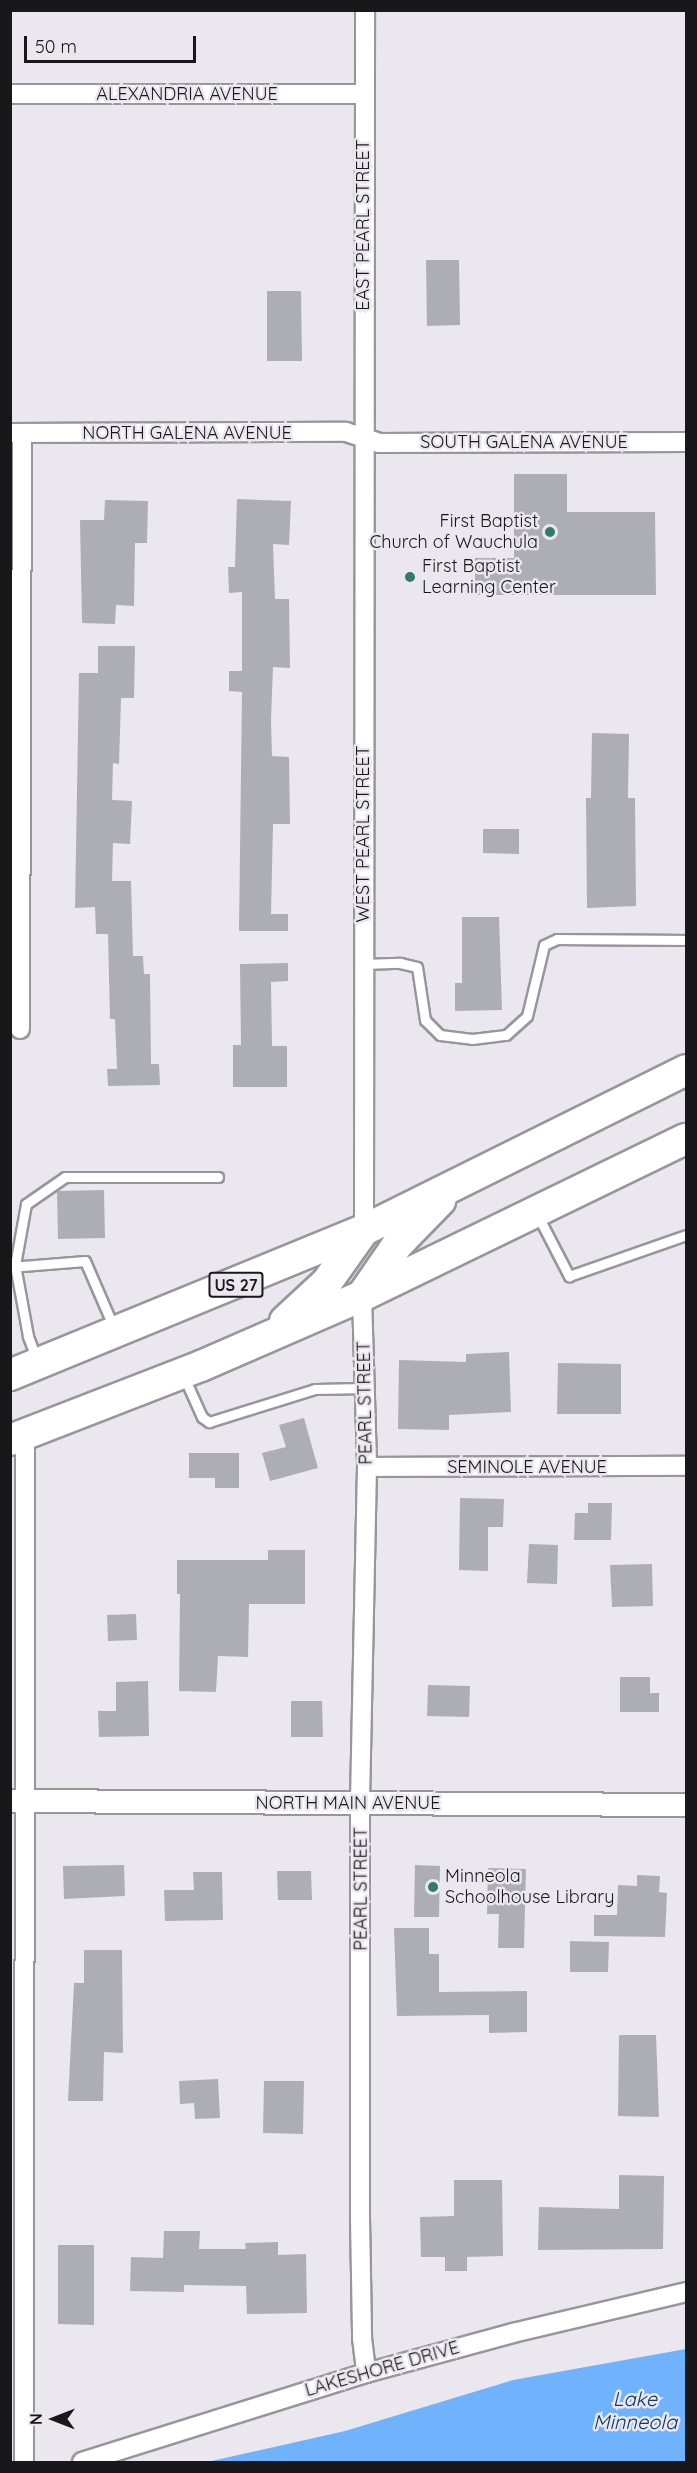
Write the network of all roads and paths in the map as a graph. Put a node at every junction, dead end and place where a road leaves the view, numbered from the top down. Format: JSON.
{"nodes":[{"id":1,"x":364,"y":10,"type":"edge"},
{"id":2,"x":10,"y":94,"type":"edge"},
{"id":3,"x":364,"y":94,"type":"junction"},
{"id":4,"x":16,"y":433,"type":"edge"},
{"id":5,"x":362,"y":439,"type":"junction"},
{"id":6,"x":687,"y":442,"type":"edge"},
{"id":7,"x":687,"y":940,"type":"edge"},
{"id":8,"x":363,"y":964,"type":"junction"},
{"id":9,"x":20,"y":1029,"type":"dead end"},
{"id":10,"x":687,"y":1070,"type":"edge"},
{"id":11,"x":687,"y":1139,"type":"edge"},
{"id":12,"x":218,"y":1177,"type":"dead end"},
{"id":13,"x":457,"y":1184,"type":"junction"},
{"id":14,"x":536,"y":1211,"type":"junction"},
{"id":15,"x":364,"y":1230,"type":"junction"},
{"id":16,"x":687,"y":1235,"type":"edge"},
{"id":17,"x":13,"y":1266,"type":"edge"},
{"id":18,"x":362,"y":1296,"type":"junction"},
{"id":19,"x":116,"y":1334,"type":"junction"},
{"id":20,"x":268,"y":1338,"type":"junction"},
{"id":21,"x":39,"y":1365,"type":"junction"},
{"id":22,"x":182,"y":1373,"type":"junction"},
{"id":23,"x":10,"y":1375,"type":"edge"},
{"id":24,"x":365,"y":1388,"type":"junction"},
{"id":25,"x":18,"y":1437,"type":"edge"},
{"id":26,"x":687,"y":1466,"type":"edge"},
{"id":27,"x":367,"y":1467,"type":"junction"},
{"id":28,"x":17,"y":1801,"type":"edge"},
{"id":29,"x":360,"y":1804,"type":"junction"},
{"id":30,"x":687,"y":1805,"type":"edge"},
{"id":31,"x":687,"y":2292,"type":"edge"},
{"id":32,"x":366,"y":2373,"type":"junction"},
{"id":33,"x":24,"y":2463,"type":"edge"},
{"id":34,"x":82,"y":2463,"type":"edge"}],
"edges":[{"from":1,"to":3,"type":"street","name":"EAST PEARL STREET"},
{"from":2,"to":3,"type":"street","name":"ALEXANDRIA AVENUE"},
{"from":3,"to":5,"type":"street","name":"EAST PEARL STREET"},
{"from":4,"to":5,"type":"street","name":"NORTH GALENA AVENUE"},
{"from":4,"to":9,"type":"street"},
{"from":5,"to":6,"type":"street","name":"SOUTH GALENA AVENUE"},
{"from":5,"to":8,"type":"street","name":"WEST PEARL STREET"},
{"from":7,"to":8,"type":"lane"},
{"from":8,"to":15,"type":"street","name":"WEST PEARL STREET"},
{"from":10,"to":13,"type":"highway","number":"US 27"},
{"from":11,"to":14,"type":"highway"},
{"from":12,"to":17,"type":"lane"},
{"from":13,"to":15,"type":"highway","number":"US 27"},
{"from":13,"to":18,"type":"highway"},
{"from":14,"to":16,"type":"lane"},
{"from":14,"to":18,"type":"highway"},
{"from":15,"to":19,"type":"highway","number":"US 27"},
{"from":15,"to":20,"type":"highway"},
{"from":17,"to":19,"type":"lane"},
{"from":17,"to":21,"type":"lane"},
{"from":18,"to":20,"type":"highway"},
{"from":18,"to":24,"type":"street","name":"PEARL STREET"},
{"from":19,"to":21,"type":"highway","number":"US 27"},
{"from":20,"to":22,"type":"highway"},
{"from":21,"to":23,"type":"highway","number":"US 27"},
{"from":22,"to":24,"type":"lane"},
{"from":22,"to":25,"type":"highway"},
{"from":24,"to":27,"type":"street","name":"PEARL STREET"},
{"from":25,"to":28,"type":"street"},
{"from":26,"to":27,"type":"street","name":"SEMINOLE AVENUE"},
{"from":27,"to":29,"type":"street","name":"PEARL STREET"},
{"from":28,"to":29,"type":"street","name":"NORTH MAIN AVENUE"},
{"from":28,"to":33,"type":"street"},
{"from":29,"to":30,"type":"street","name":"NORTH MAIN AVENUE"},
{"from":29,"to":32,"type":"street","name":"PEARL STREET"},
{"from":31,"to":32,"type":"street","name":"LAKESHORE DRIVE"},
{"from":32,"to":34,"type":"street","name":"LAKESHORE DRIVE"}]}
